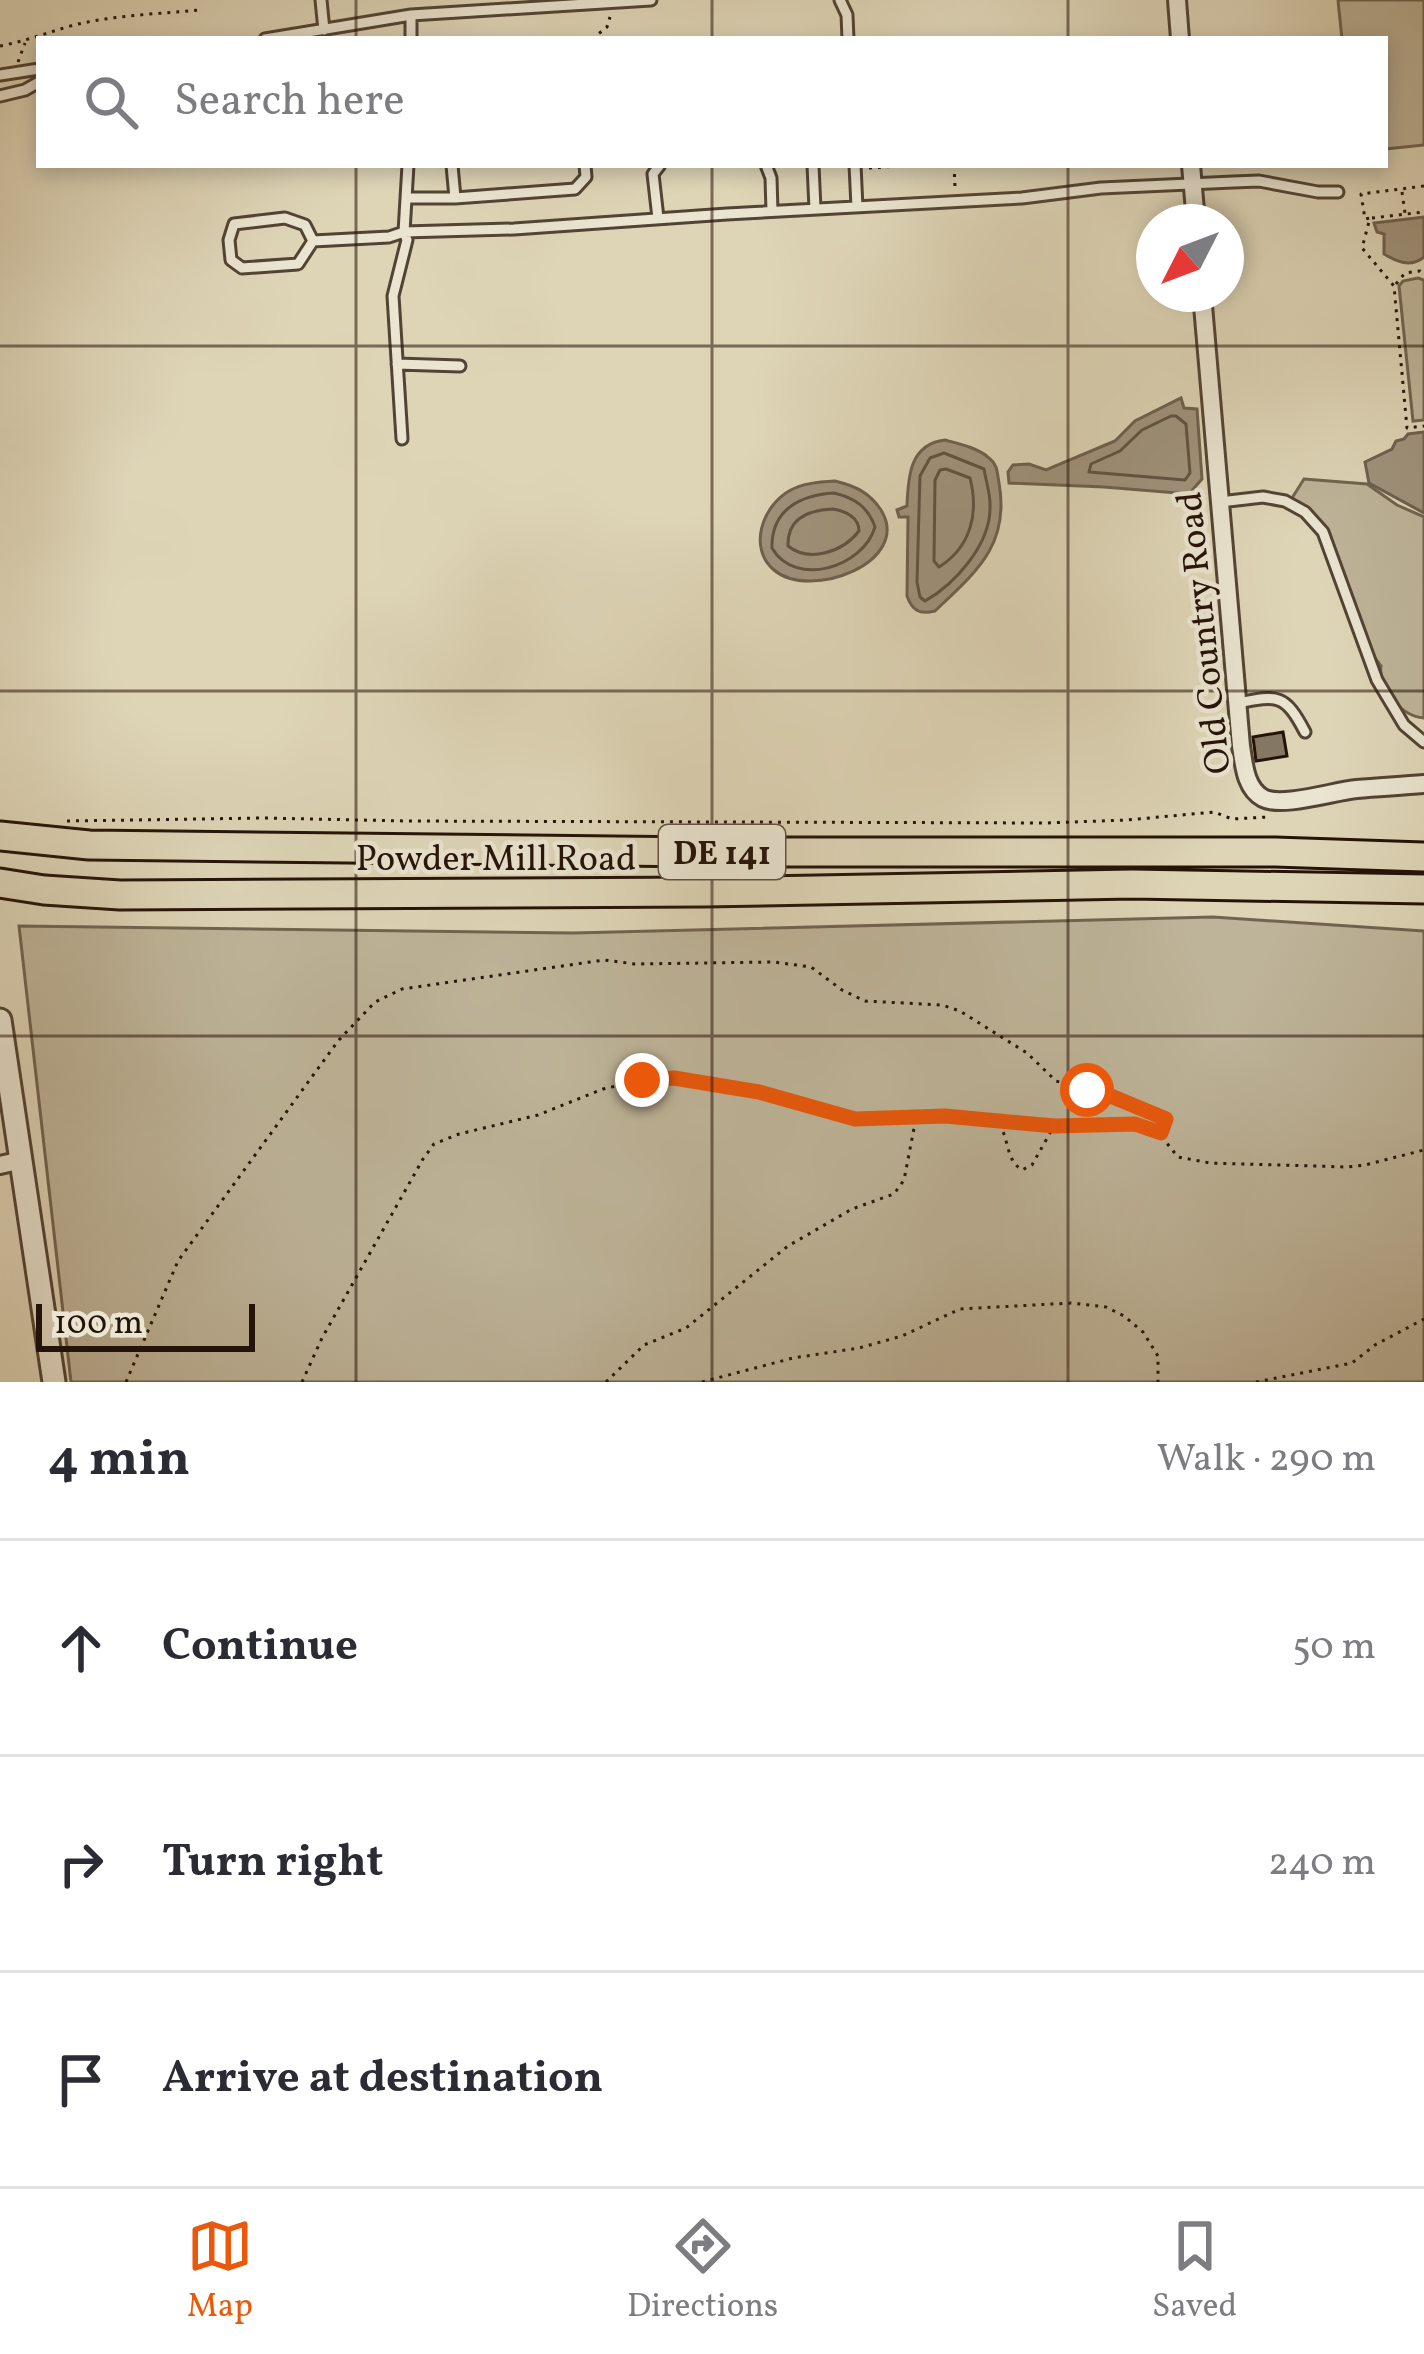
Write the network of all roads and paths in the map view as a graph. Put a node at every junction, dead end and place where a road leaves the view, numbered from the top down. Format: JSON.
{"nodes":[{"id":1,"x":322,"y":0,"type":"edge"},
{"id":2,"x":651,"y":0,"type":"edge"},
{"id":3,"x":839,"y":0,"type":"edge"},
{"id":4,"x":1177,"y":0,"type":"edge"},
{"id":5,"x":596,"y":2,"type":"edge"},
{"id":6,"x":465,"y":6,"type":"edge"},
{"id":7,"x":199,"y":10,"type":"dead end"},
{"id":8,"x":612,"y":10,"type":"dead end"},
{"id":9,"x":411,"y":15,"type":"junction"},
{"id":10,"x":324,"y":30,"type":"junction"},
{"id":11,"x":39,"y":36,"type":"edge"},
{"id":12,"x":285,"y":36,"type":"edge"},
{"id":13,"x":411,"y":36,"type":"edge"},
{"id":14,"x":596,"y":36,"type":"edge"},
{"id":15,"x":848,"y":36,"type":"edge"},
{"id":16,"x":1180,"y":36,"type":"edge"},
{"id":17,"x":36,"y":37,"type":"edge"},
{"id":18,"x":0,"y":46,"type":"edge"},
{"id":19,"x":36,"y":69,"type":"edge"},
{"id":20,"x":0,"y":75,"type":"edge"},
{"id":21,"x":36,"y":84,"type":"edge"},
{"id":22,"x":0,"y":96,"type":"edge"},
{"id":23,"x":407,"y":168,"type":"edge"},
{"id":24,"x":452,"y":168,"type":"edge"},
{"id":25,"x":585,"y":168,"type":"edge"},
{"id":26,"x":657,"y":168,"type":"edge"},
{"id":27,"x":767,"y":168,"type":"edge"},
{"id":28,"x":813,"y":168,"type":"edge"},
{"id":29,"x":855,"y":168,"type":"edge"},
{"id":30,"x":954,"y":168,"type":"edge"},
{"id":31,"x":1191,"y":168,"type":"edge"},
{"id":32,"x":1193,"y":186,"type":"junction"},
{"id":33,"x":1424,"y":186,"type":"edge"},
{"id":34,"x":1401,"y":189,"type":"junction"},
{"id":35,"x":1338,"y":192,"type":"dead end"},
{"id":36,"x":407,"y":198,"type":"junction"},
{"id":37,"x":455,"y":198,"type":"junction"},
{"id":38,"x":956,"y":201,"type":"junction"},
{"id":39,"x":1194,"y":204,"type":"edge"},
{"id":40,"x":857,"y":207,"type":"junction"},
{"id":41,"x":815,"y":209,"type":"junction"},
{"id":42,"x":772,"y":211,"type":"junction"},
{"id":43,"x":1424,"y":212,"type":"edge"},
{"id":44,"x":1405,"y":214,"type":"junction"},
{"id":45,"x":658,"y":218,"type":"junction"},
{"id":46,"x":1370,"y":218,"type":"junction"},
{"id":47,"x":404,"y":232,"type":"junction"},
{"id":48,"x":313,"y":241,"type":"junction"},
{"id":49,"x":1424,"y":274,"type":"edge"},
{"id":50,"x":1394,"y":286,"type":"junction"},
{"id":51,"x":1204,"y":312,"type":"edge"},
{"id":52,"x":397,"y":364,"type":"junction"},
{"id":53,"x":460,"y":366,"type":"dead end"},
{"id":54,"x":1424,"y":426,"type":"edge"},
{"id":55,"x":402,"y":439,"type":"dead end"},
{"id":56,"x":1220,"y":502,"type":"junction"},
{"id":57,"x":1238,"y":704,"type":"junction"},
{"id":58,"x":1305,"y":732,"type":"dead end"},
{"id":59,"x":1424,"y":742,"type":"edge"},
{"id":60,"x":1424,"y":784,"type":"edge"},
{"id":61,"x":1277,"y":816,"type":"dead end"},
{"id":62,"x":60,"y":821,"type":"dead end"},
{"id":63,"x":10,"y":837,"type":"edge"},
{"id":64,"x":1424,"y":857,"type":"edge"},
{"id":65,"x":10,"y":885,"type":"edge"},
{"id":66,"x":1424,"y":890,"type":"edge"},
{"id":67,"x":0,"y":1020,"type":"edge"},
{"id":68,"x":916,"y":1118,"type":"junction"},
{"id":69,"x":999,"y":1123,"type":"junction"},
{"id":70,"x":1054,"y":1126,"type":"junction"},
{"id":71,"x":1161,"y":1133,"type":"junction"},
{"id":72,"x":1424,"y":1150,"type":"edge"},
{"id":73,"x":11,"y":1162,"type":"edge"},
{"id":74,"x":1424,"y":1319,"type":"edge"},
{"id":75,"x":54,"y":1382,"type":"edge"},
{"id":76,"x":126,"y":1382,"type":"edge"},
{"id":77,"x":302,"y":1382,"type":"edge"},
{"id":78,"x":607,"y":1382,"type":"edge"},
{"id":79,"x":702,"y":1382,"type":"edge"},
{"id":80,"x":1158,"y":1382,"type":"edge"},
{"id":81,"x":1256,"y":1382,"type":"edge"}],
"edges":[{"from":1,"to":10,"type":"lane"},
{"from":2,"to":5,"type":"lane"},
{"from":3,"to":15,"type":"lane"},
{"from":4,"to":16,"type":"street"},
{"from":5,"to":6,"type":"lane"},
{"from":6,"to":9,"type":"lane"},
{"from":7,"to":11,"type":"path"},
{"from":8,"to":14,"type":"path"},
{"from":9,"to":10,"type":"lane"},
{"from":9,"to":13,"type":"lane"},
{"from":10,"to":12,"type":"lane"},
{"from":17,"to":18,"type":"path"},
{"from":19,"to":20,"type":"lane"},
{"from":21,"to":22,"type":"lane"},
{"from":23,"to":36,"type":"lane"},
{"from":24,"to":37,"type":"lane"},
{"from":25,"to":37,"type":"lane"},
{"from":26,"to":45,"type":"lane"},
{"from":27,"to":42,"type":"lane"},
{"from":28,"to":41,"type":"lane"},
{"from":29,"to":40,"type":"lane"},
{"from":30,"to":38,"type":"path"},
{"from":31,"to":32,"type":"street"},
{"from":32,"to":35,"type":"lane"},
{"from":32,"to":38,"type":"lane"},
{"from":32,"to":39,"type":"street"},
{"from":33,"to":34,"type":"path"},
{"from":34,"to":44,"type":"path"},
{"from":34,"to":46,"type":"path"},
{"from":36,"to":37,"type":"lane"},
{"from":36,"to":47,"type":"lane"},
{"from":38,"to":40,"type":"lane"},
{"from":40,"to":41,"type":"lane"},
{"from":41,"to":42,"type":"lane"},
{"from":42,"to":45,"type":"lane"},
{"from":43,"to":44,"type":"path"},
{"from":44,"to":46,"type":"path"},
{"from":45,"to":47,"type":"lane"},
{"from":46,"to":50,"type":"path"},
{"from":47,"to":48,"type":"lane"},
{"from":47,"to":52,"type":"lane"},
{"from":48,"to":48,"type":"lane"},
{"from":49,"to":50,"type":"path"},
{"from":50,"to":54,"type":"path"},
{"from":51,"to":56,"type":"street","name":"Old Country Road"},
{"from":52,"to":53,"type":"lane"},
{"from":52,"to":55,"type":"lane"},
{"from":56,"to":57,"type":"street","name":"Old Country Road"},
{"from":56,"to":59,"type":"lane"},
{"from":57,"to":58,"type":"lane"},
{"from":57,"to":60,"type":"street","name":"Old Country Road"},
{"from":61,"to":62,"type":"path"},
{"from":63,"to":64,"type":"highway","name":"Powder Mill Road","number":"DE 141"},
{"from":65,"to":66,"type":"highway","name":"Powder Mill Road","number":"DE 141"},
{"from":67,"to":73,"type":"street"},
{"from":68,"to":69,"type":"path"},
{"from":68,"to":77,"type":"path"},
{"from":68,"to":78,"type":"path"},
{"from":69,"to":70,"type":"path"},
{"from":69,"to":70,"type":"path"},
{"from":70,"to":71,"type":"path"},
{"from":71,"to":72,"type":"path"},
{"from":71,"to":76,"type":"path"},
{"from":73,"to":75,"type":"street"},
{"from":74,"to":81,"type":"path"},
{"from":79,"to":80,"type":"path"}]}
